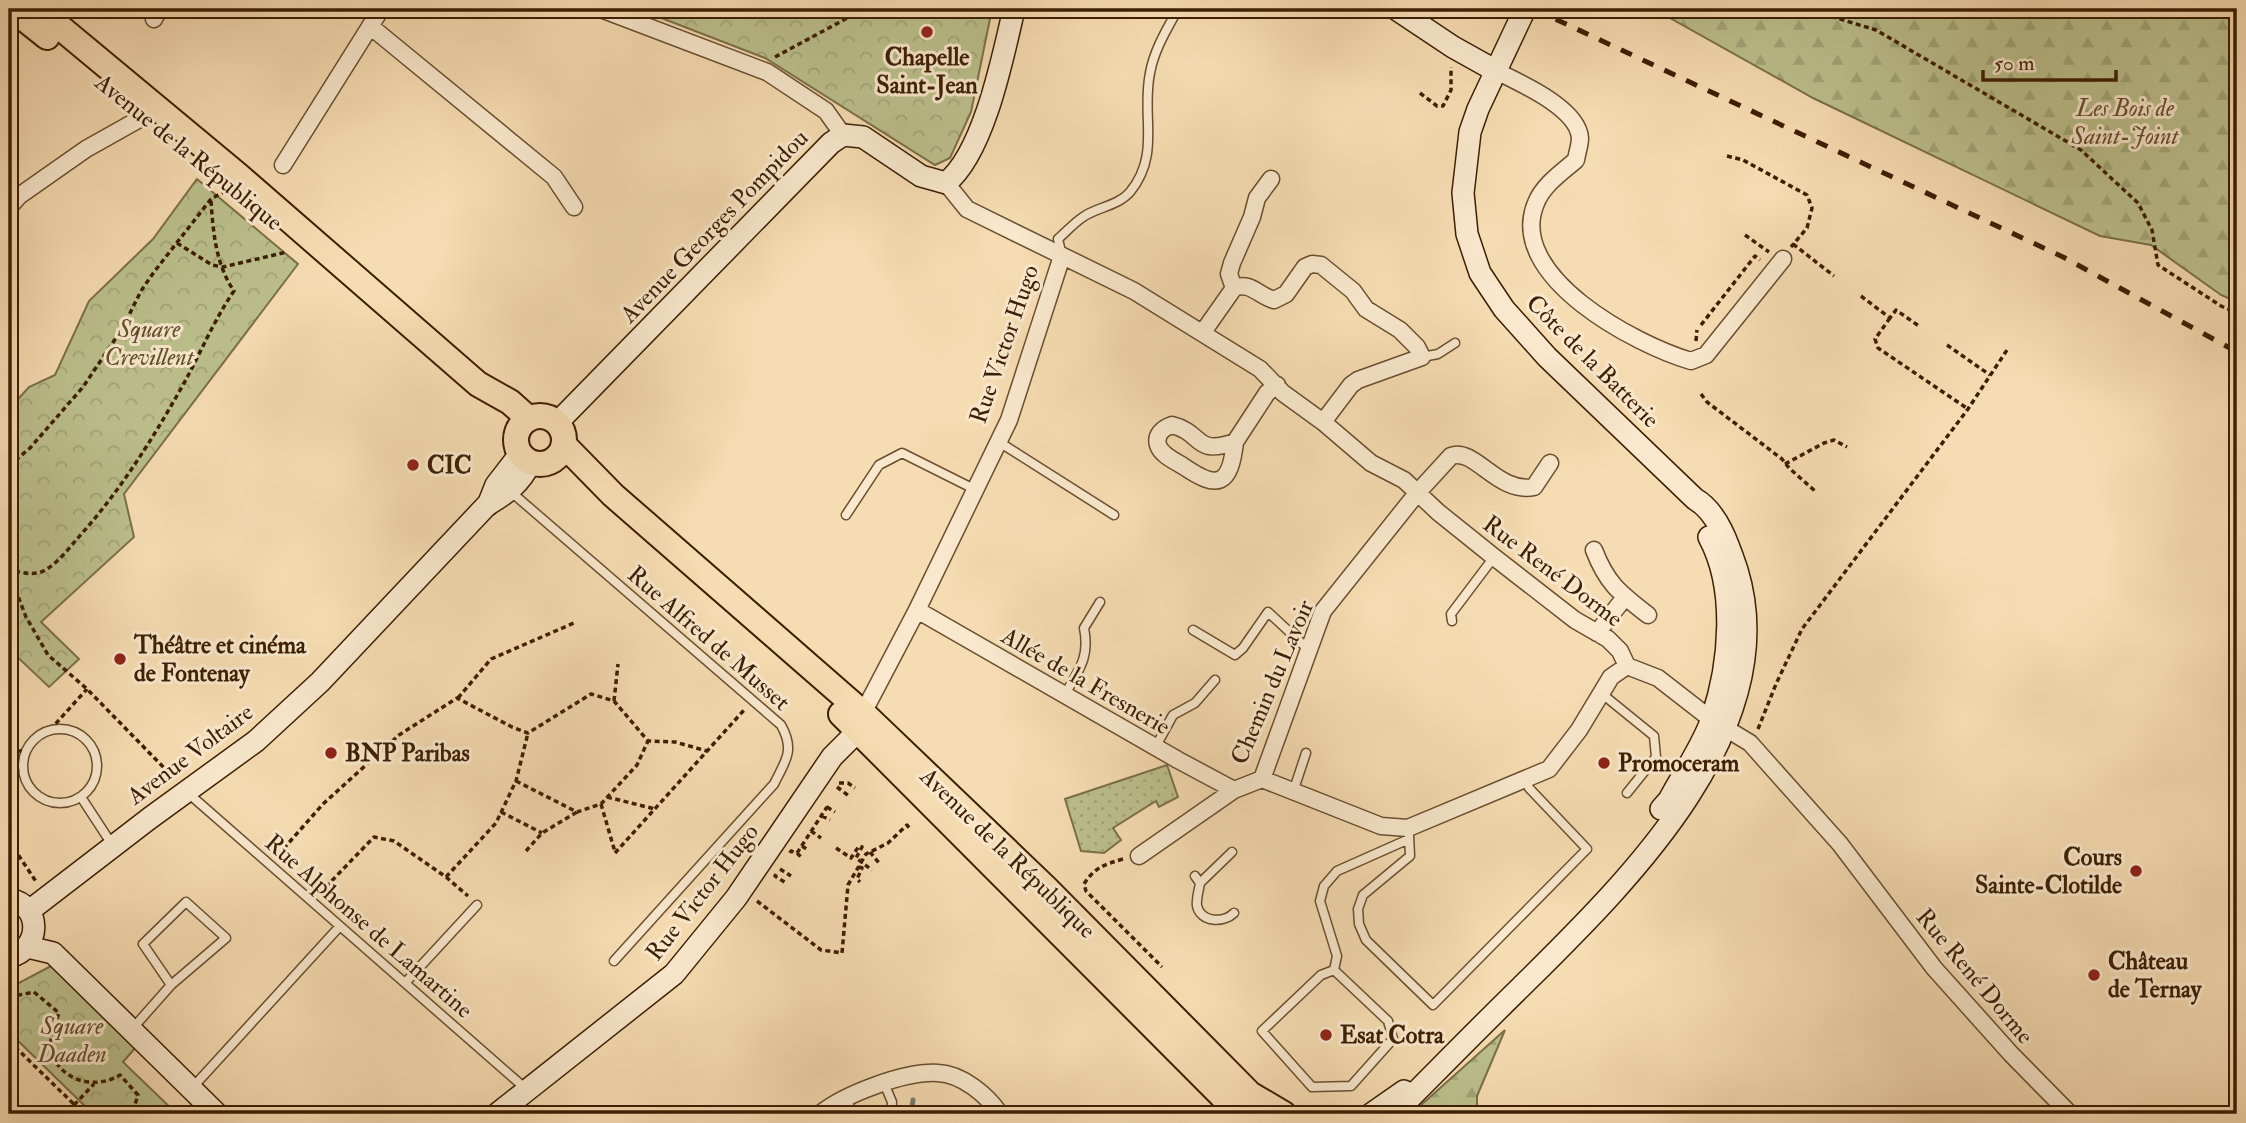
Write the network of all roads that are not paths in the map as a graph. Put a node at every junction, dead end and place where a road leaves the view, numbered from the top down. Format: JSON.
{"nodes":[{"id":1,"x":12,"y":9,"type":"edge"},
{"id":2,"x":38,"y":9,"type":"edge"},
{"id":3,"x":381,"y":9,"type":"edge"},
{"id":4,"x":601,"y":9,"type":"edge"},
{"id":5,"x":1014,"y":9,"type":"edge"},
{"id":6,"x":1178,"y":9,"type":"edge"},
{"id":7,"x":1396,"y":9,"type":"edge"},
{"id":8,"x":1524,"y":12,"type":"edge"},
{"id":9,"x":370,"y":26,"type":"junction"},
{"id":10,"x":1496,"y":71,"type":"junction"},
{"id":11,"x":143,"y":117,"type":"junction"},
{"id":12,"x":843,"y":135,"type":"junction"},
{"id":13,"x":283,"y":164,"type":"dead end"},
{"id":14,"x":1270,"y":179,"type":"dead end"},
{"id":15,"x":946,"y":183,"type":"junction"},
{"id":16,"x":9,"y":207,"type":"edge"},
{"id":17,"x":574,"y":207,"type":"dead end"},
{"id":18,"x":1062,"y":256,"type":"junction"},
{"id":19,"x":1779,"y":263,"type":"road end"},
{"id":20,"x":1234,"y":288,"type":"junction"},
{"id":21,"x":369,"y":291,"type":"junction"},
{"id":22,"x":1203,"y":332,"type":"junction"},
{"id":23,"x":1455,"y":343,"type":"dead end"},
{"id":24,"x":1423,"y":357,"type":"junction"},
{"id":25,"x":1277,"y":385,"type":"junction"},
{"id":26,"x":1323,"y":422,"type":"junction"},
{"id":27,"x":998,"y":441,"type":"junction"},
{"id":28,"x":539,"y":442,"type":"junction"},
{"id":29,"x":1235,"y":442,"type":"junction"},
{"id":30,"x":1550,"y":463,"type":"dead end"},
{"id":31,"x":974,"y":489,"type":"junction"},
{"id":32,"x":510,"y":491,"type":"junction"},
{"id":33,"x":1418,"y":492,"type":"junction"},
{"id":34,"x":487,"y":505,"type":"junction"},
{"id":35,"x":846,"y":514,"type":"dead end"},
{"id":36,"x":1114,"y":516,"type":"dead end"},
{"id":37,"x":1594,"y":550,"type":"dead end"},
{"id":38,"x":1494,"y":557,"type":"junction"},
{"id":39,"x":1625,"y":597,"type":"junction"},
{"id":40,"x":1100,"y":602,"type":"dead end"},
{"id":41,"x":917,"y":610,"type":"junction"},
{"id":42,"x":1648,"y":615,"type":"dead end"},
{"id":43,"x":1452,"y":621,"type":"dead end"},
{"id":44,"x":1193,"y":630,"type":"dead end"},
{"id":45,"x":1597,"y":633,"type":"junction"},
{"id":46,"x":1310,"y":651,"type":"junction"},
{"id":47,"x":1627,"y":666,"type":"junction"},
{"id":48,"x":1215,"y":680,"type":"dead end"},
{"id":49,"x":1601,"y":693,"type":"junction"},
{"id":50,"x":1065,"y":694,"type":"junction"},
{"id":51,"x":861,"y":722,"type":"junction"},
{"id":52,"x":1718,"y":724,"type":"junction"},
{"id":53,"x":1156,"y":746,"type":"junction"},
{"id":54,"x":1306,"y":753,"type":"dead end"},
{"id":55,"x":1262,"y":779,"type":"junction"},
{"id":56,"x":1525,"y":779,"type":"junction"},
{"id":57,"x":1234,"y":790,"type":"junction"},
{"id":58,"x":186,"y":792,"type":"junction"},
{"id":59,"x":1293,"y":792,"type":"junction"},
{"id":60,"x":1628,"y":793,"type":"dead end"},
{"id":61,"x":81,"y":797,"type":"junction"},
{"id":62,"x":1409,"y":834,"type":"junction"},
{"id":63,"x":113,"y":846,"type":"junction"},
{"id":64,"x":1232,"y":852,"type":"dead end"},
{"id":65,"x":1139,"y":856,"type":"road end"},
{"id":66,"x":9,"y":899,"type":"edge"},
{"id":67,"x":477,"y":905,"type":"road end"},
{"id":68,"x":29,"y":911,"type":"junction"},
{"id":69,"x":1234,"y":913,"type":"dead end"},
{"id":70,"x":340,"y":926,"type":"junction"},
{"id":71,"x":28,"y":947,"type":"junction"},
{"id":72,"x":9,"y":957,"type":"edge"},
{"id":73,"x":614,"y":961,"type":"dead end"},
{"id":74,"x":1334,"y":970,"type":"junction"},
{"id":75,"x":405,"y":983,"type":"junction"},
{"id":76,"x":171,"y":985,"type":"junction"},
{"id":77,"x":131,"y":1030,"type":"junction"},
{"id":78,"x":884,"y":1083,"type":"junction"},
{"id":79,"x":191,"y":1089,"type":"junction"},
{"id":80,"x":526,"y":1089,"type":"junction"},
{"id":81,"x":849,"y":1107,"type":"edge"},
{"id":82,"x":499,"y":1113,"type":"edge"},
{"id":83,"x":217,"y":1114,"type":"edge"},
{"id":84,"x":820,"y":1114,"type":"edge"},
{"id":85,"x":891,"y":1114,"type":"edge"},
{"id":86,"x":1000,"y":1114,"type":"edge"},
{"id":87,"x":1245,"y":1114,"type":"edge"},
{"id":88,"x":1284,"y":1114,"type":"edge"},
{"id":89,"x":1371,"y":1114,"type":"edge"},
{"id":90,"x":1394,"y":1114,"type":"edge"},
{"id":91,"x":2070,"y":1114,"type":"edge"}],
"edges":[{"from":1,"to":11,"type":"main road","name":"Avenue de la République"},
{"from":2,"to":21,"type":"main road","name":"Avenue de la République"},
{"from":3,"to":9,"type":"street"},
{"from":4,"to":12,"type":"street"},
{"from":5,"to":15,"type":"street"},
{"from":6,"to":18,"type":"lane"},
{"from":7,"to":10,"type":"street"},
{"from":8,"to":10,"type":"street","name":"Côte de la Batterie"},
{"from":9,"to":13,"type":"street"},
{"from":9,"to":17,"type":"street"},
{"from":10,"to":19,"type":"street"},
{"from":10,"to":52,"type":"street","name":"Côte de la Batterie"},
{"from":11,"to":16,"type":"street"},
{"from":11,"to":21,"type":"main road","name":"Avenue de la République"},
{"from":12,"to":15,"type":"street","name":"Avenue Georges Pompidou"},
{"from":12,"to":28,"type":"street","name":"Avenue Georges Pompidou"},
{"from":14,"to":20,"type":"street"},
{"from":15,"to":18,"type":"street","name":"Rue René Dorme"},
{"from":18,"to":22,"type":"street","name":"Rue René Dorme"},
{"from":18,"to":27,"type":"street","name":"Rue Victor Hugo"},
{"from":20,"to":22,"type":"street"},
{"from":20,"to":24,"type":"street"},
{"from":21,"to":28,"type":"main road","name":"Avenue de la République"},
{"from":22,"to":25,"type":"street","name":"Rue René Dorme"},
{"from":23,"to":24,"type":"lane"},
{"from":24,"to":26,"type":"street"},
{"from":25,"to":26,"type":"street","name":"Rue René Dorme"},
{"from":25,"to":29,"type":"street"},
{"from":26,"to":33,"type":"street","name":"Rue René Dorme"},
{"from":27,"to":31,"type":"street","name":"Rue Victor Hugo"},
{"from":27,"to":36,"type":"lane"},
{"from":28,"to":32,"type":"street","name":"Avenue Voltaire"},
{"from":28,"to":34,"type":"street","name":"Avenue Voltaire"},
{"from":28,"to":51,"type":"main road","name":"Avenue de la République"},
{"from":29,"to":29,"type":"street"},
{"from":30,"to":33,"type":"street","name":"Chemin du Lavoir"},
{"from":31,"to":35,"type":"lane"},
{"from":31,"to":41,"type":"street","name":"Rue Victor Hugo"},
{"from":32,"to":34,"type":"street","name":"Avenue Voltaire"},
{"from":32,"to":73,"type":"lane","name":"Rue Alfred de Musset"},
{"from":33,"to":38,"type":"street","name":"Rue René Dorme"},
{"from":33,"to":46,"type":"street","name":"Chemin du Lavoir"},
{"from":34,"to":58,"type":"street","name":"Avenue Voltaire"},
{"from":37,"to":39,"type":"street"},
{"from":38,"to":43,"type":"lane"},
{"from":38,"to":45,"type":"street","name":"Rue René Dorme"},
{"from":39,"to":42,"type":"street"},
{"from":39,"to":45,"type":"street"},
{"from":40,"to":50,"type":"lane"},
{"from":41,"to":50,"type":"street","name":"Allée de la Fresnerie"},
{"from":41,"to":51,"type":"street","name":"Rue Victor Hugo"},
{"from":44,"to":46,"type":"lane"},
{"from":45,"to":47,"type":"street","name":"Rue René Dorme"},
{"from":46,"to":55,"type":"street","name":"Chemin du Lavoir"},
{"from":47,"to":49,"type":"street"},
{"from":47,"to":52,"type":"street","name":"Rue René Dorme"},
{"from":48,"to":53,"type":"lane"},
{"from":49,"to":56,"type":"street"},
{"from":49,"to":60,"type":"lane"},
{"from":50,"to":53,"type":"street","name":"Allée de la Fresnerie"},
{"from":51,"to":80,"type":"street","name":"Rue Victor Hugo"},
{"from":51,"to":87,"type":"main road","name":"Avenue de la République"},
{"from":51,"to":88,"type":"main road","name":"Avenue de la République"},
{"from":52,"to":89,"type":"street"},
{"from":52,"to":90,"type":"street"},
{"from":52,"to":91,"type":"street","name":"Rue René Dorme"},
{"from":53,"to":57,"type":"street","name":"Allée de la Fresnerie"},
{"from":54,"to":59,"type":"lane"},
{"from":55,"to":57,"type":"street","name":"Chemin du Lavoir"},
{"from":55,"to":59,"type":"street"},
{"from":56,"to":62,"type":"street"},
{"from":56,"to":62,"type":"lane"},
{"from":57,"to":65,"type":"street","name":"Chemin du Lavoir"},
{"from":58,"to":63,"type":"street","name":"Avenue Voltaire"},
{"from":58,"to":70,"type":"lane","name":"Rue Alphonse de Lamartine"},
{"from":59,"to":62,"type":"street"},
{"from":61,"to":61,"type":"lane"},
{"from":61,"to":63,"type":"lane"},
{"from":62,"to":74,"type":"lane"},
{"from":63,"to":68,"type":"street","name":"Avenue Voltaire"},
{"from":64,"to":69,"type":"lane"},
{"from":66,"to":68,"type":"street"},
{"from":67,"to":75,"type":"lane"},
{"from":68,"to":71,"type":"street"},
{"from":70,"to":75,"type":"lane","name":"Rue Alphonse de Lamartine"},
{"from":70,"to":79,"type":"lane"},
{"from":71,"to":72,"type":"street"},
{"from":71,"to":77,"type":"street"},
{"from":74,"to":74,"type":"lane"},
{"from":75,"to":80,"type":"lane","name":"Rue Alphonse de Lamartine"},
{"from":76,"to":76,"type":"lane"},
{"from":76,"to":77,"type":"lane"},
{"from":77,"to":79,"type":"street"},
{"from":78,"to":81,"type":"street"},
{"from":78,"to":85,"type":"lane"},
{"from":78,"to":86,"type":"street"},
{"from":79,"to":83,"type":"street"},
{"from":80,"to":82,"type":"street","name":"Rue Victor Hugo"},
{"from":81,"to":84,"type":"street"}]}
